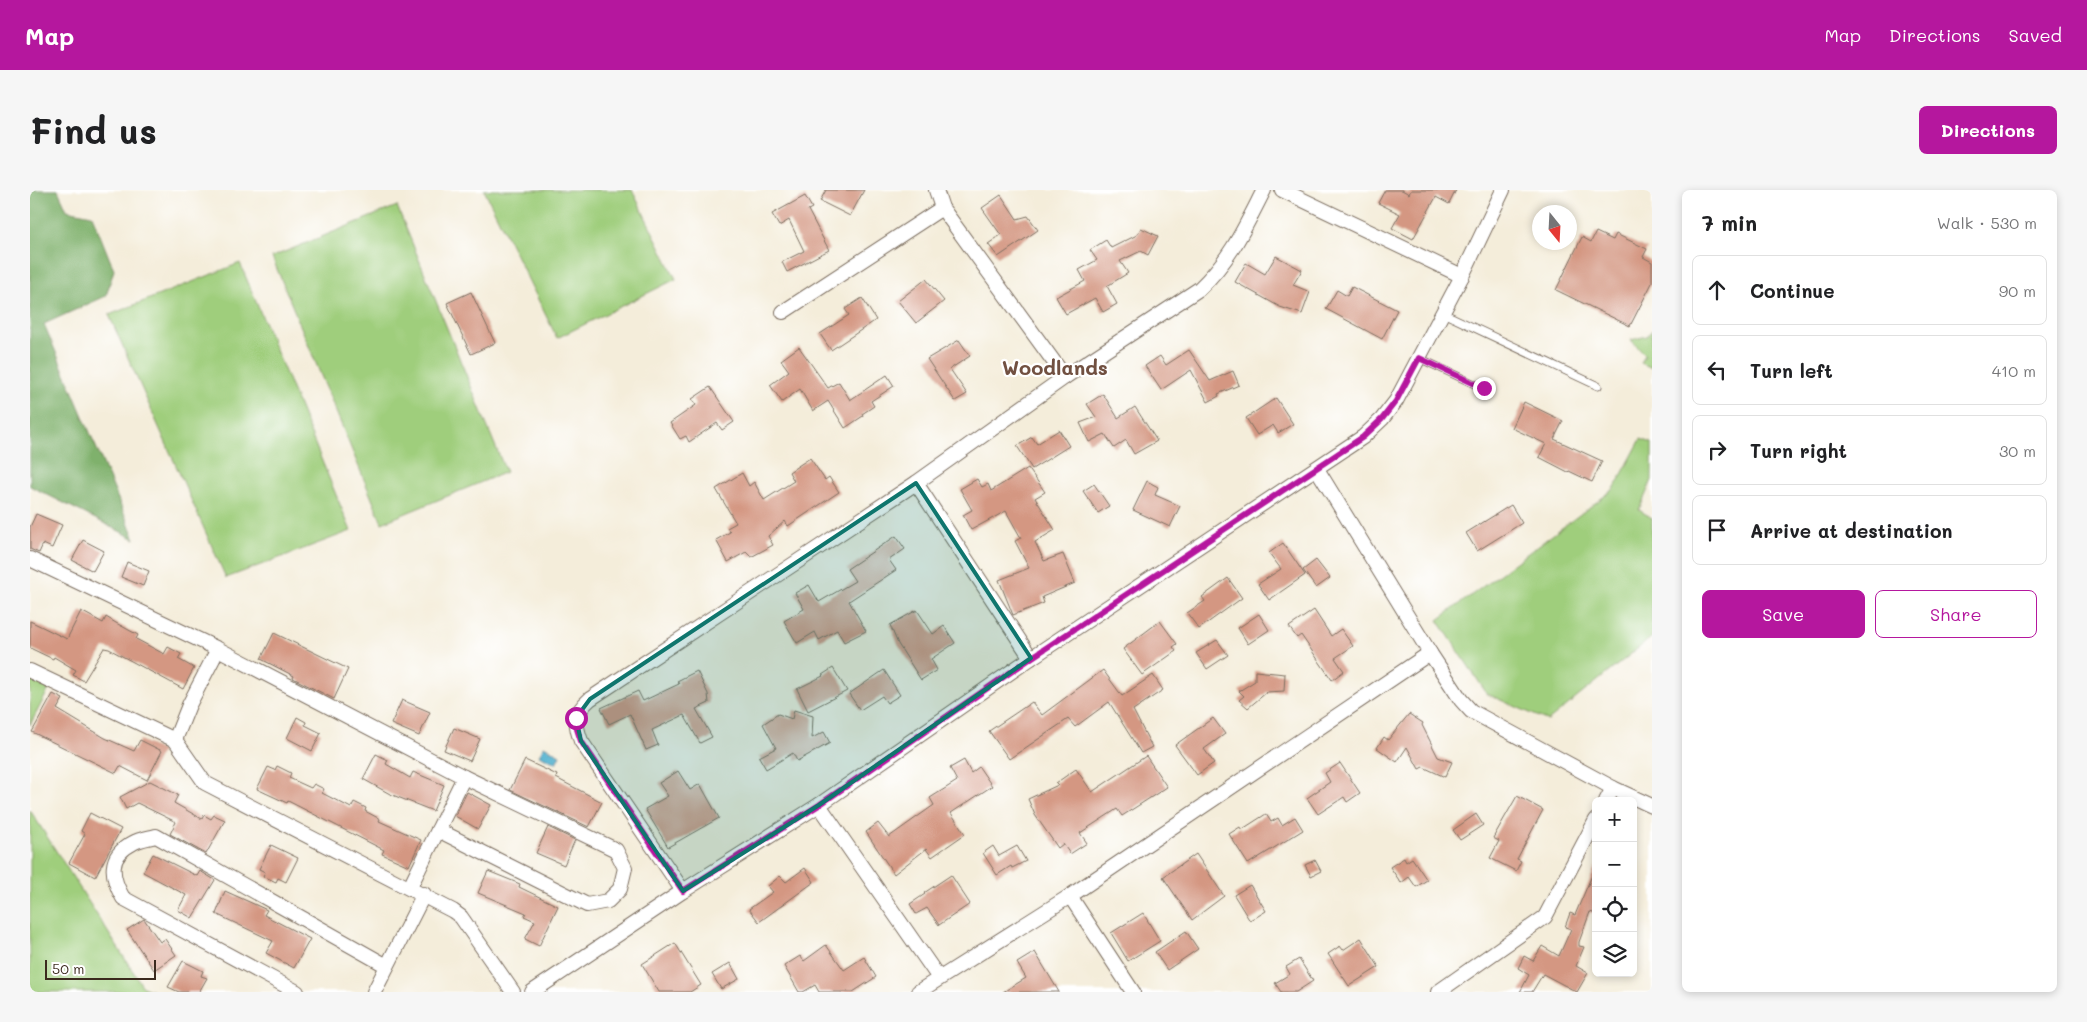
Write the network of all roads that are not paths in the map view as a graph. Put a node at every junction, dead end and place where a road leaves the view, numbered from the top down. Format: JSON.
{"nodes":[{"id":1,"x":936,"y":190,"type":"edge"},
{"id":2,"x":1264,"y":190,"type":"edge"},
{"id":3,"x":1282,"y":190,"type":"edge"},
{"id":4,"x":1504,"y":190,"type":"edge"},
{"id":5,"x":942,"y":208,"type":"junction"},
{"id":6,"x":1462,"y":276,"type":"junction"},
{"id":7,"x":783,"y":312,"type":"dead end"},
{"id":8,"x":1443,"y":313,"type":"junction"},
{"id":9,"x":1419,"y":358,"type":"junction"},
{"id":10,"x":1065,"y":377,"type":"junction"},
{"id":11,"x":1598,"y":386,"type":"dead end"},
{"id":12,"x":1484,"y":388,"type":"dead end"},
{"id":13,"x":1317,"y":469,"type":"junction"},
{"id":14,"x":916,"y":483,"type":"junction"},
{"id":15,"x":30,"y":559,"type":"edge"},
{"id":16,"x":218,"y":649,"type":"junction"},
{"id":17,"x":1430,"y":653,"type":"junction"},
{"id":18,"x":1031,"y":658,"type":"junction"},
{"id":19,"x":30,"y":671,"type":"edge"},
{"id":20,"x":175,"y":740,"type":"junction"},
{"id":21,"x":464,"y":777,"type":"junction"},
{"id":22,"x":1609,"y":794,"type":"edge"},
{"id":23,"x":819,"y":805,"type":"junction"},
{"id":24,"x":1652,"y":806,"type":"edge"},
{"id":25,"x":1592,"y":828,"type":"edge"},
{"id":26,"x":438,"y":830,"type":"junction"},
{"id":27,"x":410,"y":887,"type":"junction"},
{"id":28,"x":683,"y":891,"type":"junction"},
{"id":29,"x":424,"y":894,"type":"junction"},
{"id":30,"x":1070,"y":896,"type":"junction"},
{"id":31,"x":387,"y":966,"type":"junction"},
{"id":32,"x":939,"y":978,"type":"junction"},
{"id":33,"x":297,"y":992,"type":"edge"},
{"id":34,"x":374,"y":992,"type":"edge"},
{"id":35,"x":513,"y":992,"type":"edge"},
{"id":36,"x":532,"y":992,"type":"edge"},
{"id":37,"x":918,"y":992,"type":"edge"},
{"id":38,"x":1133,"y":992,"type":"edge"},
{"id":39,"x":1438,"y":992,"type":"edge"}],
"edges":[{"from":1,"to":5,"type":"street"},
{"from":2,"to":10,"type":"street"},
{"from":3,"to":6,"type":"street"},
{"from":4,"to":6,"type":"street"},
{"from":5,"to":7,"type":"street"},
{"from":5,"to":10,"type":"street"},
{"from":6,"to":8,"type":"street"},
{"from":8,"to":9,"type":"street"},
{"from":8,"to":11,"type":"lane"},
{"from":9,"to":12,"type":"lane"},
{"from":9,"to":13,"type":"street"},
{"from":10,"to":14,"type":"street"},
{"from":13,"to":17,"type":"street"},
{"from":13,"to":18,"type":"street"},
{"from":14,"to":18,"type":"street"},
{"from":14,"to":28,"type":"street"},
{"from":15,"to":16,"type":"street"},
{"from":16,"to":20,"type":"street"},
{"from":16,"to":21,"type":"street"},
{"from":17,"to":22,"type":"street"},
{"from":17,"to":30,"type":"street"},
{"from":18,"to":23,"type":"street"},
{"from":19,"to":20,"type":"street"},
{"from":20,"to":27,"type":"street"},
{"from":21,"to":26,"type":"street"},
{"from":21,"to":26,"type":"street"},
{"from":22,"to":24,"type":"street"},
{"from":23,"to":28,"type":"street"},
{"from":23,"to":32,"type":"street"},
{"from":25,"to":39,"type":"street"},
{"from":26,"to":27,"type":"street"},
{"from":27,"to":29,"type":"street"},
{"from":28,"to":36,"type":"street"},
{"from":29,"to":31,"type":"street"},
{"from":29,"to":35,"type":"street"},
{"from":30,"to":32,"type":"street"},
{"from":30,"to":38,"type":"street"},
{"from":31,"to":33,"type":"street"},
{"from":31,"to":34,"type":"street"},
{"from":32,"to":37,"type":"street"}]}
